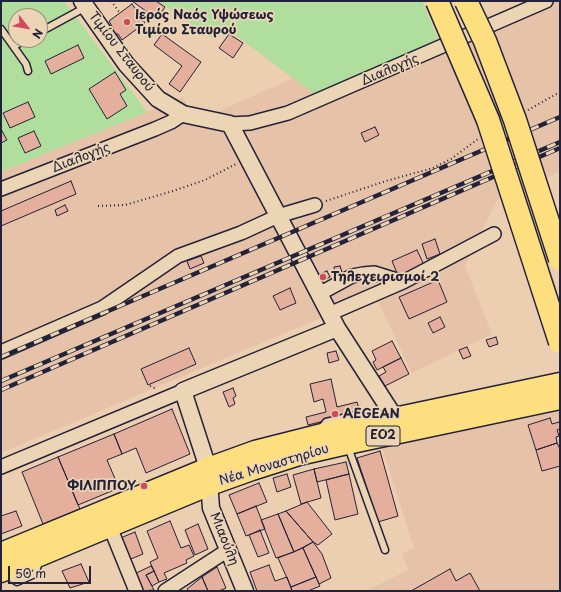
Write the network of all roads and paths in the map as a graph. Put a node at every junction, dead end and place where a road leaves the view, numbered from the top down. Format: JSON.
{"nodes":[{"id":1,"x":111,"y":1,"type":"edge"},
{"id":2,"x":437,"y":1,"type":"edge"},
{"id":3,"x":466,"y":1,"type":"edge"},
{"id":4,"x":546,"y":1,"type":"edge"},
{"id":5,"x":84,"y":4,"type":"edge"},
{"id":6,"x":120,"y":13,"type":"dead end"},
{"id":7,"x":48,"y":27,"type":"edge"},
{"id":8,"x":1,"y":29,"type":"edge"},
{"id":9,"x":8,"y":38,"type":"edge"},
{"id":10,"x":15,"y":48,"type":"edge"},
{"id":11,"x":28,"y":71,"type":"dead end"},
{"id":12,"x":560,"y":92,"type":"edge"},
{"id":13,"x":183,"y":114,"type":"junction"},
{"id":14,"x":521,"y":114,"type":"dead end"},
{"id":15,"x":230,"y":124,"type":"junction"},
{"id":16,"x":481,"y":137,"type":"dead end"},
{"id":17,"x":247,"y":157,"type":"junction"},
{"id":18,"x":1,"y":189,"type":"edge"},
{"id":19,"x":333,"y":199,"type":"dead end"},
{"id":20,"x":315,"y":205,"type":"dead end"},
{"id":21,"x":98,"y":206,"type":"dead end"},
{"id":22,"x":278,"y":216,"type":"junction"},
{"id":23,"x":494,"y":234,"type":"dead end"},
{"id":24,"x":560,"y":259,"type":"edge"},
{"id":25,"x":403,"y":282,"type":"junction"},
{"id":26,"x":319,"y":294,"type":"junction"},
{"id":27,"x":329,"y":314,"type":"junction"},
{"id":28,"x":337,"y":328,"type":"junction"},
{"id":29,"x":560,"y":342,"type":"edge"},
{"id":30,"x":1,"y":352,"type":"edge"},
{"id":31,"x":560,"y":383,"type":"edge"},
{"id":32,"x":183,"y":391,"type":"junction"},
{"id":33,"x":560,"y":399,"type":"edge"},
{"id":34,"x":366,"y":417,"type":"dead end"},
{"id":35,"x":395,"y":418,"type":"junction"},
{"id":36,"x":322,"y":427,"type":"dead end"},
{"id":37,"x":347,"y":444,"type":"junction"},
{"id":38,"x":1,"y":467,"type":"edge"},
{"id":39,"x":209,"y":476,"type":"junction"},
{"id":40,"x":110,"y":527,"type":"junction"},
{"id":41,"x":228,"y":550,"type":"junction"},
{"id":42,"x":385,"y":550,"type":"dead end"},
{"id":43,"x":1,"y":553,"type":"edge"},
{"id":44,"x":38,"y":566,"type":"dead end"},
{"id":45,"x":5,"y":575,"type":"edge"},
{"id":46,"x":136,"y":591,"type":"edge"},
{"id":47,"x":165,"y":591,"type":"edge"},
{"id":48,"x":245,"y":591,"type":"edge"}],
"edges":[{"from":1,"to":6,"type":"path"},
{"from":2,"to":29,"type":"highway","bridge":true},
{"from":3,"to":24,"type":"highway","bridge":true},
{"from":4,"to":15,"type":"street","name":"Διαλογής"},
{"from":5,"to":7,"type":"lane"},
{"from":5,"to":13,"type":"street","name":"Τιμίου Σταυρού"},
{"from":8,"to":9,"type":"lane"},
{"from":10,"to":11,"type":"lane"},
{"from":12,"to":14,"type":"path"},
{"from":13,"to":15,"type":"street","name":"Τιμίου Σταυρού"},
{"from":13,"to":18,"type":"street","name":"Διαλογής"},
{"from":15,"to":17,"type":"street"},
{"from":16,"to":19,"type":"path"},
{"from":17,"to":21,"type":"path"},
{"from":17,"to":22,"type":"street"},
{"from":20,"to":22,"type":"street"},
{"from":22,"to":26,"type":"street"},
{"from":22,"to":30,"type":"street"},
{"from":23,"to":25,"type":"street"},
{"from":25,"to":26,"type":"street"},
{"from":25,"to":27,"type":"street"},
{"from":26,"to":27,"type":"street"},
{"from":27,"to":28,"type":"street"},
{"from":28,"to":32,"type":"street"},
{"from":28,"to":35,"type":"street"},
{"from":31,"to":35,"type":"main road","name":"Νέα Μοναστηρίου","number":"ΕΟ2"},
{"from":32,"to":38,"type":"street"},
{"from":32,"to":39,"type":"street","name":"Μιαούλη"},
{"from":33,"to":37,"type":"main road","name":"Νέα Μοναστηρίου","number":"ΕΟ2"},
{"from":34,"to":36,"type":"lane"},
{"from":35,"to":39,"type":"main road","name":"Νέα Μοναστηρίου","number":"ΕΟ2"},
{"from":37,"to":39,"type":"main road","name":"Νέα Μοναστηρίου","number":"ΕΟ2"},
{"from":37,"to":42,"type":"lane"},
{"from":39,"to":40,"type":"main road","name":"Νέα Μοναστηρίου","number":"ΕΟ2"},
{"from":39,"to":41,"type":"street","name":"Μιαούλη"},
{"from":39,"to":43,"type":"main road","name":"Νέα Μοναστηρίου","number":"ΕΟ2"},
{"from":40,"to":45,"type":"main road","name":"Νέα Μοναστηρίου","number":"ΕΟ2"},
{"from":40,"to":46,"type":"street"},
{"from":41,"to":47,"type":"street"},
{"from":41,"to":48,"type":"street","name":"Μιαούλη"},
{"from":44,"to":45,"type":"lane"}]}
